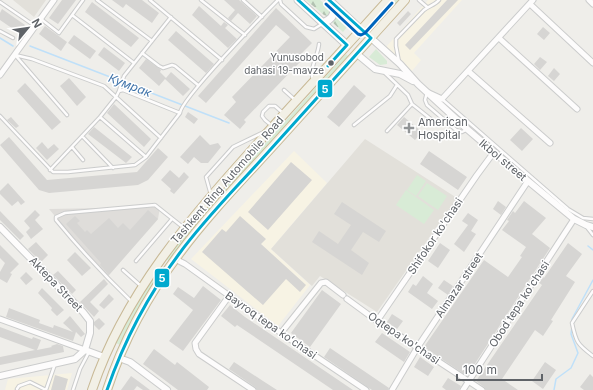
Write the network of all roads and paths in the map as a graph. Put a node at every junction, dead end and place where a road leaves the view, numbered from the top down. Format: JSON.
{"nodes":[{"id":1,"x":54,"y":0,"type":"edge"},
{"id":2,"x":83,"y":0,"type":"edge"},
{"id":3,"x":97,"y":0,"type":"edge"},
{"id":4,"x":150,"y":0,"type":"edge"},
{"id":5,"x":201,"y":0,"type":"edge"},
{"id":6,"x":243,"y":0,"type":"edge"},
{"id":7,"x":279,"y":0,"type":"edge"},
{"id":8,"x":298,"y":0,"type":"edge"},
{"id":9,"x":388,"y":0,"type":"edge"},
{"id":10,"x":406,"y":0,"type":"edge"},
{"id":11,"x":420,"y":0,"type":"edge"},
{"id":12,"x":440,"y":0,"type":"edge"},
{"id":13,"x":589,"y":0,"type":"edge"},
{"id":14,"x":0,"y":2,"type":"edge"},
{"id":15,"x":532,"y":2,"type":"edge"},
{"id":16,"x":332,"y":3,"type":"edge"},
{"id":17,"x":593,"y":4,"type":"edge"},
{"id":18,"x":427,"y":7,"type":"junction"},
{"id":19,"x":72,"y":15,"type":"junction"},
{"id":20,"x":262,"y":17,"type":"junction"},
{"id":21,"x":171,"y":18,"type":"junction"},
{"id":22,"x":40,"y":19,"type":"junction"},
{"id":23,"x":323,"y":23,"type":"junction"},
{"id":24,"x":35,"y":26,"type":"junction"},
{"id":25,"x":361,"y":30,"type":"junction"},
{"id":26,"x":0,"y":31,"type":"edge"},
{"id":27,"x":245,"y":35,"type":"junction"},
{"id":28,"x":13,"y":38,"type":"dead end"},
{"id":29,"x":371,"y":38,"type":"junction"},
{"id":30,"x":499,"y":38,"type":"junction"},
{"id":31,"x":152,"y":41,"type":"junction"},
{"id":32,"x":319,"y":44,"type":"dead end"},
{"id":33,"x":347,"y":45,"type":"junction"},
{"id":34,"x":142,"y":52,"type":"junction"},
{"id":35,"x":357,"y":54,"type":"junction"},
{"id":36,"x":15,"y":55,"type":"junction"},
{"id":37,"x":222,"y":60,"type":"junction"},
{"id":38,"x":134,"y":63,"type":"junction"},
{"id":39,"x":593,"y":63,"type":"edge"},
{"id":40,"x":400,"y":64,"type":"junction"},
{"id":41,"x":383,"y":71,"type":"junction"},
{"id":42,"x":468,"y":71,"type":"junction"},
{"id":43,"x":0,"y":75,"type":"edge"},
{"id":44,"x":314,"y":82,"type":"junction"},
{"id":45,"x":418,"y":84,"type":"junction"},
{"id":46,"x":397,"y":85,"type":"junction"},
{"id":47,"x":198,"y":86,"type":"junction"},
{"id":48,"x":120,"y":89,"type":"junction"},
{"id":49,"x":284,"y":90,"type":"dead end"},
{"id":50,"x":427,"y":92,"type":"junction"},
{"id":51,"x":116,"y":97,"type":"junction"},
{"id":52,"x":442,"y":99,"type":"junction"},
{"id":53,"x":296,"y":101,"type":"junction"},
{"id":54,"x":412,"y":104,"type":"junction"},
{"id":55,"x":577,"y":109,"type":"dead end"},
{"id":56,"x":180,"y":111,"type":"junction"},
{"id":57,"x":285,"y":113,"type":"junction"},
{"id":58,"x":68,"y":115,"type":"dead end"},
{"id":59,"x":0,"y":116,"type":"edge"},
{"id":60,"x":100,"y":117,"type":"junction"},
{"id":61,"x":432,"y":120,"type":"dead end"},
{"id":62,"x":354,"y":125,"type":"dead end"},
{"id":63,"x":273,"y":127,"type":"junction"},
{"id":64,"x":467,"y":129,"type":"junction"},
{"id":65,"x":387,"y":131,"type":"dead end"},
{"id":66,"x":82,"y":136,"type":"junction"},
{"id":67,"x":161,"y":138,"type":"junction"},
{"id":68,"x":550,"y":143,"type":"dead end"},
{"id":69,"x":72,"y":147,"type":"junction"},
{"id":70,"x":494,"y":152,"type":"junction"},
{"id":71,"x":146,"y":157,"type":"junction"},
{"id":72,"x":83,"y":160,"type":"dead end"},
{"id":73,"x":113,"y":168,"type":"junction"},
{"id":74,"x":50,"y":170,"type":"junction"},
{"id":75,"x":528,"y":181,"type":"junction"},
{"id":76,"x":211,"y":195,"type":"junction"},
{"id":77,"x":593,"y":215,"type":"edge"},
{"id":78,"x":172,"y":218,"type":"junction"},
{"id":79,"x":574,"y":219,"type":"junction"},
{"id":80,"x":591,"y":219,"type":"edge"},
{"id":81,"x":586,"y":225,"type":"junction"},
{"id":82,"x":0,"y":227,"type":"edge"},
{"id":83,"x":593,"y":227,"type":"edge"},
{"id":84,"x":185,"y":228,"type":"junction"},
{"id":85,"x":593,"y":236,"type":"edge"},
{"id":86,"x":175,"y":259,"type":"junction"},
{"id":87,"x":136,"y":260,"type":"dead end"},
{"id":88,"x":123,"y":270,"type":"dead end"},
{"id":89,"x":142,"y":286,"type":"junction"},
{"id":90,"x":593,"y":291,"type":"edge"},
{"id":91,"x":229,"y":296,"type":"junction"},
{"id":92,"x":132,"y":303,"type":"junction"},
{"id":93,"x":0,"y":318,"type":"edge"},
{"id":94,"x":377,"y":321,"type":"junction"},
{"id":95,"x":281,"y":333,"type":"junction"},
{"id":96,"x":417,"y":348,"type":"junction"},
{"id":97,"x":87,"y":351,"type":"junction"},
{"id":98,"x":593,"y":356,"type":"edge"},
{"id":99,"x":104,"y":357,"type":"junction"},
{"id":100,"x":119,"y":358,"type":"junction"},
{"id":101,"x":55,"y":363,"type":"junction"},
{"id":102,"x":0,"y":376,"type":"edge"},
{"id":103,"x":468,"y":382,"type":"junction"},
{"id":104,"x":17,"y":389,"type":"dead end"},
{"id":105,"x":46,"y":390,"type":"edge"},
{"id":106,"x":74,"y":390,"type":"edge"},
{"id":107,"x":92,"y":390,"type":"edge"},
{"id":108,"x":107,"y":390,"type":"edge"},
{"id":109,"x":167,"y":390,"type":"edge"},
{"id":110,"x":253,"y":390,"type":"edge"},
{"id":111,"x":366,"y":390,"type":"edge"},
{"id":112,"x":392,"y":390,"type":"edge"},
{"id":113,"x":463,"y":390,"type":"edge"},
{"id":114,"x":482,"y":390,"type":"edge"}],
"edges":[{"from":1,"to":22,"type":"street"},
{"from":2,"to":19,"type":"lane"},
{"from":3,"to":31,"type":"lane"},
{"from":4,"to":21,"type":"lane"},
{"from":5,"to":27,"type":"lane"},
{"from":6,"to":20,"type":"lane"},
{"from":7,"to":20,"type":"lane"},
{"from":7,"to":23,"type":"lane"},
{"from":8,"to":23,"type":"main road"},
{"from":9,"to":25,"type":"highway"},
{"from":10,"to":29,"type":"highway","name":"Tashkent Ring Automobile Road"},
{"from":11,"to":18,"type":"lane"},
{"from":12,"to":18,"type":"lane"},
{"from":13,"to":17,"type":"street"},
{"from":14,"to":24,"type":"lane"},
{"from":15,"to":30,"type":"street"},
{"from":15,"to":39,"type":"street"},
{"from":16,"to":23,"type":"main road"},
{"from":16,"to":25,"type":"main road"},
{"from":18,"to":40,"type":"lane"},
{"from":19,"to":22,"type":"lane"},
{"from":19,"to":38,"type":"lane"},
{"from":20,"to":27,"type":"lane"},
{"from":21,"to":31,"type":"lane"},
{"from":21,"to":37,"type":"lane"},
{"from":22,"to":24,"type":"street"},
{"from":23,"to":33,"type":"main road"},
{"from":24,"to":36,"type":"street"},
{"from":25,"to":29,"type":"highway"},
{"from":25,"to":33,"type":"highway","name":"Tashkent Ring Automobile Road"},
{"from":26,"to":28,"type":"lane"},
{"from":27,"to":37,"type":"lane"},
{"from":29,"to":35,"type":"highway","name":"Tashkent Ring Automobile Road"},
{"from":29,"to":40,"type":"street"},
{"from":30,"to":42,"type":"street"},
{"from":30,"to":55,"type":"street"},
{"from":31,"to":34,"type":"lane"},
{"from":32,"to":44,"type":"lane"},
{"from":33,"to":35,"type":"highway"},
{"from":33,"to":44,"type":"highway","name":"Tashkent Ring Automobile Road"},
{"from":34,"to":38,"type":"lane"},
{"from":34,"to":47,"type":"lane"},
{"from":35,"to":41,"type":"street"},
{"from":35,"to":86,"type":"highway","name":"Tashkent Ring Automobile Road"},
{"from":36,"to":43,"type":"street"},
{"from":36,"to":51,"type":"lane"},
{"from":36,"to":58,"type":"lane"},
{"from":37,"to":47,"type":"lane"},
{"from":38,"to":48,"type":"lane"},
{"from":40,"to":45,"type":"street"},
{"from":41,"to":45,"type":"street"},
{"from":41,"to":46,"type":"lane"},
{"from":42,"to":52,"type":"street"},
{"from":42,"to":68,"type":"street"},
{"from":44,"to":53,"type":"highway","name":"Tashkent Ring Automobile Road"},
{"from":45,"to":50,"type":"street","name":"Ikbol street"},
{"from":46,"to":54,"type":"lane"},
{"from":46,"to":62,"type":"lane"},
{"from":47,"to":56,"type":"lane"},
{"from":48,"to":51,"type":"lane"},
{"from":48,"to":56,"type":"lane"},
{"from":49,"to":53,"type":"lane"},
{"from":50,"to":52,"type":"street"},
{"from":50,"to":64,"type":"street","name":"Ikbol street"},
{"from":50,"to":64,"type":"lane"},
{"from":51,"to":60,"type":"lane"},
{"from":51,"to":67,"type":"lane"},
{"from":52,"to":80,"type":"lane"},
{"from":53,"to":57,"type":"highway","name":"Tashkent Ring Automobile Road"},
{"from":54,"to":61,"type":"lane"},
{"from":54,"to":65,"type":"lane"},
{"from":56,"to":67,"type":"lane"},
{"from":57,"to":63,"type":"highway","name":"Tashkent Ring Automobile Road"},
{"from":57,"to":63,"type":"lane"},
{"from":59,"to":74,"type":"lane"},
{"from":60,"to":66,"type":"lane"},
{"from":60,"to":71,"type":"lane"},
{"from":63,"to":76,"type":"highway","name":"Tashkent Ring Automobile Road"},
{"from":63,"to":76,"type":"lane"},
{"from":64,"to":70,"type":"street","name":"Ikbol street"},
{"from":66,"to":69,"type":"lane"},
{"from":66,"to":73,"type":"lane"},
{"from":67,"to":71,"type":"lane"},
{"from":69,"to":72,"type":"lane"},
{"from":69,"to":74,"type":"lane"},
{"from":70,"to":75,"type":"street","name":"Ikbol street"},
{"from":70,"to":94,"type":"street","name":"Shifokor ko'chasi"},
{"from":71,"to":73,"type":"lane"},
{"from":73,"to":74,"type":"lane"},
{"from":75,"to":79,"type":"street","name":"Ikbol street"},
{"from":75,"to":96,"type":"street","name":"Almazar street"},
{"from":76,"to":84,"type":"highway","name":"Tashkent Ring Automobile Road"},
{"from":77,"to":80,"type":"lane"},
{"from":78,"to":84,"type":"lane"},
{"from":78,"to":87,"type":"lane"},
{"from":78,"to":92,"type":"lane"},
{"from":79,"to":81,"type":"street","name":"Ikbol street"},
{"from":79,"to":103,"type":"street","name":"Obod tepa ko'chasi"},
{"from":81,"to":83,"type":"street","name":"Ikbol street"},
{"from":81,"to":85,"type":"lane"},
{"from":82,"to":97,"type":"street","name":"Aktepa Street"},
{"from":84,"to":89,"type":"highway","name":"Tashkent Ring Automobile Road"},
{"from":86,"to":91,"type":"street","name":"Bayroq tepa koʻchasi"},
{"from":86,"to":100,"type":"highway","name":"Tashkent Ring Automobile Road"},
{"from":88,"to":89,"type":"lane"},
{"from":89,"to":92,"type":"highway","name":"Tashkent Ring Automobile Road"},
{"from":90,"to":98,"type":"lane"},
{"from":91,"to":95,"type":"street","name":"Bayroq tepa koʻchasi"},
{"from":91,"to":110,"type":"street"},
{"from":92,"to":99,"type":"highway","name":"Tashkent Ring Automobile Road"},
{"from":93,"to":97,"type":"street"},
{"from":94,"to":95,"type":"street","name":"Oqtepa ko'chasi"},
{"from":94,"to":96,"type":"street","name":"Oqtepa ko'chasi"},
{"from":95,"to":111,"type":"street","name":"Bayroq tepa koʻchasi"},
{"from":96,"to":103,"type":"street","name":"Oqtepa ko'chasi"},
{"from":96,"to":112,"type":"street","name":"Almazar street"},
{"from":97,"to":99,"type":"street"},
{"from":97,"to":101,"type":"street"},
{"from":97,"to":106,"type":"lane"},
{"from":99,"to":100,"type":"highway"},
{"from":99,"to":107,"type":"highway","name":"Tashkent Ring Automobile Road"},
{"from":100,"to":108,"type":"highway","name":"Tashkent Ring Automobile Road"},
{"from":100,"to":109,"type":"street"},
{"from":101,"to":102,"type":"street"},
{"from":101,"to":105,"type":"lane"},
{"from":103,"to":113,"type":"street","name":"Obod tepa ko'chasi"},
{"from":103,"to":114,"type":"street","name":"Oqtepa ko'chasi"},
{"from":104,"to":105,"type":"lane"}]}
